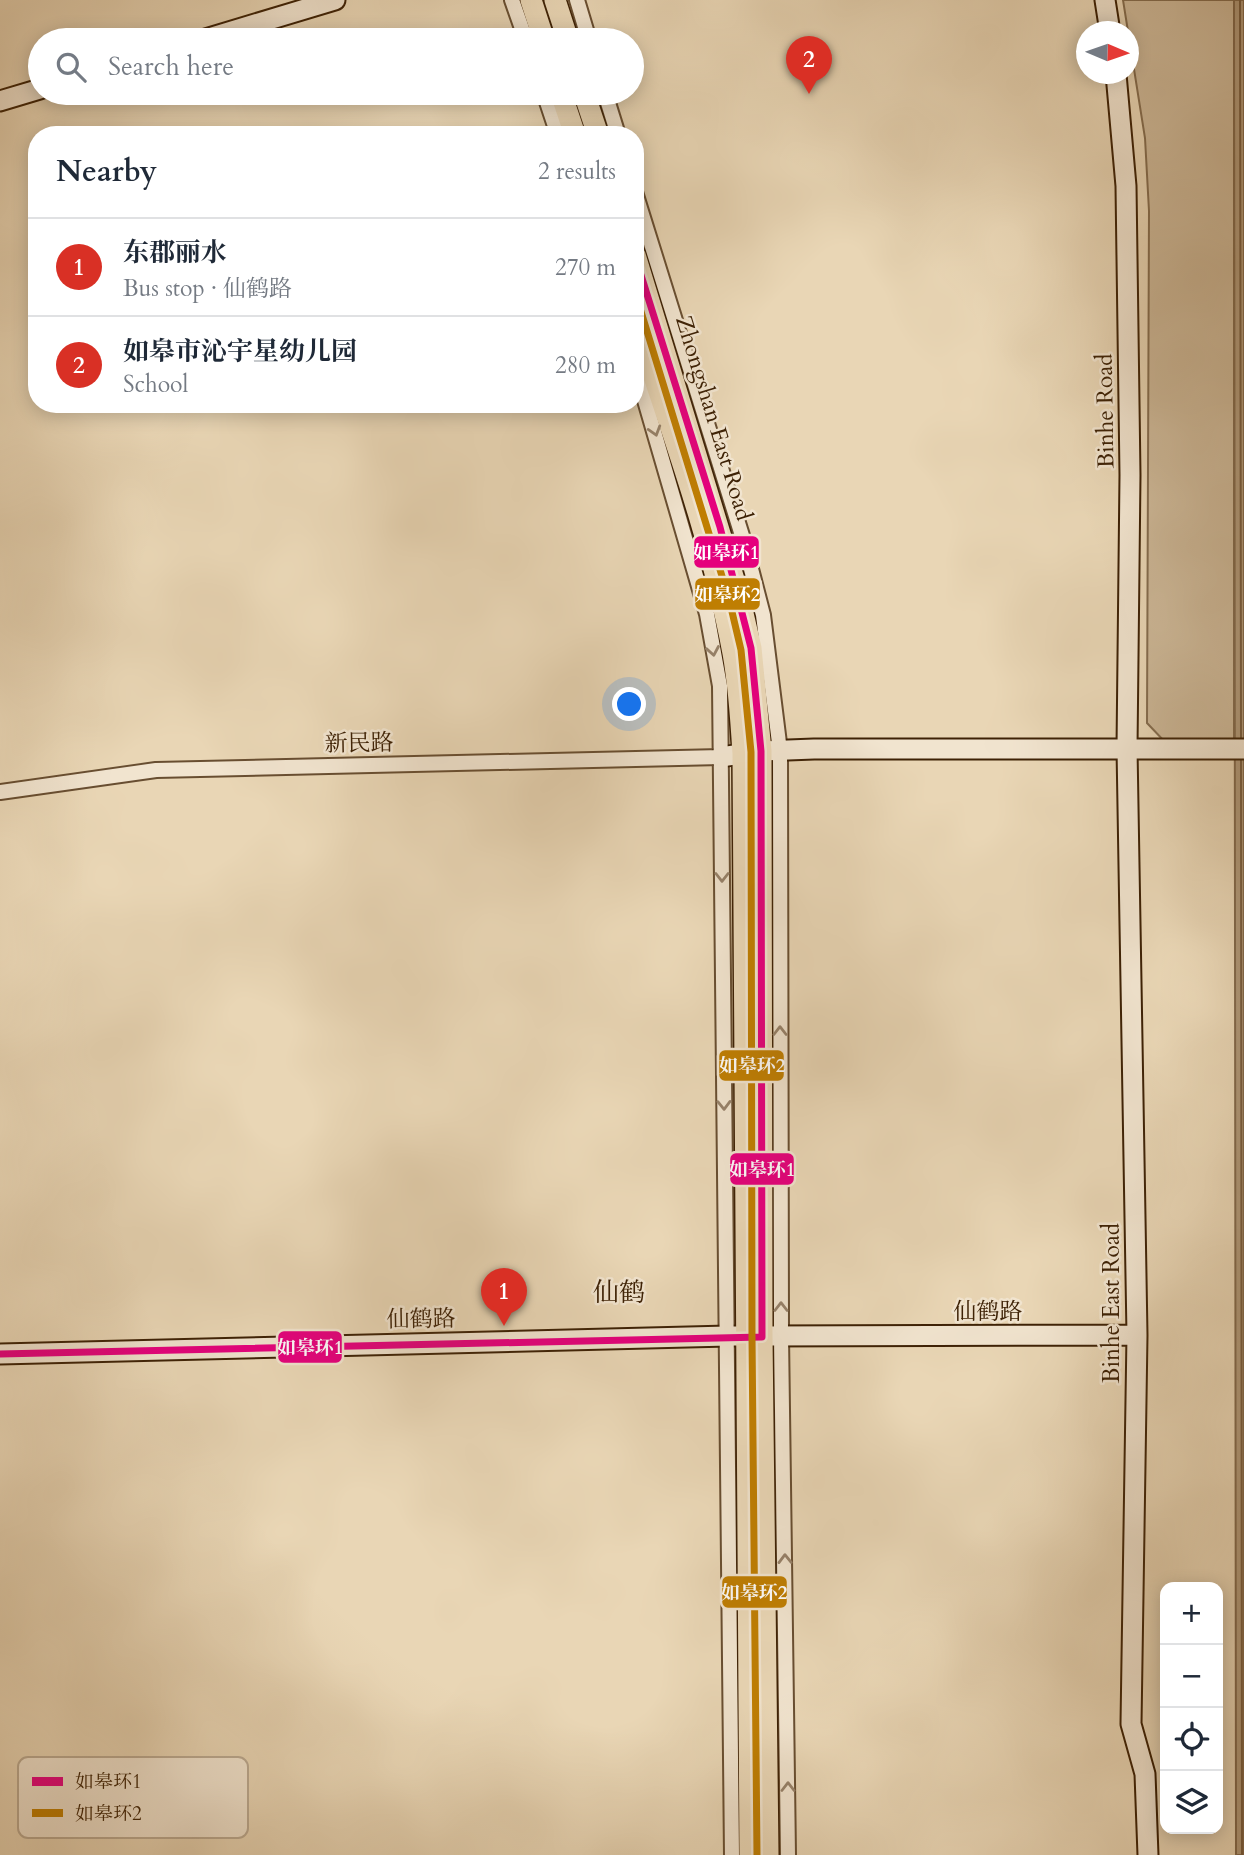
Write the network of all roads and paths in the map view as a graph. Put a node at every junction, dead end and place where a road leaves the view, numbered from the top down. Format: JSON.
{"nodes":[{"id":1,"x":335,"y":0,"type":"edge"},
{"id":2,"x":512,"y":0,"type":"edge"},
{"id":3,"x":531,"y":0,"type":"edge"},
{"id":4,"x":555,"y":0,"type":"edge"},
{"id":5,"x":577,"y":0,"type":"edge"},
{"id":6,"x":1105,"y":0,"type":"edge"},
{"id":7,"x":1108,"y":21,"type":"edge"},
{"id":8,"x":242,"y":28,"type":"edge"},
{"id":9,"x":522,"y":28,"type":"edge"},
{"id":10,"x":540,"y":28,"type":"edge"},
{"id":11,"x":564,"y":28,"type":"edge"},
{"id":12,"x":585,"y":28,"type":"edge"},
{"id":13,"x":1117,"y":84,"type":"edge"},
{"id":14,"x":28,"y":93,"type":"edge"},
{"id":15,"x":0,"y":102,"type":"edge"},
{"id":16,"x":548,"y":105,"type":"edge"},
{"id":17,"x":565,"y":105,"type":"edge"},
{"id":18,"x":588,"y":105,"type":"edge"},
{"id":19,"x":609,"y":105,"type":"edge"},
{"id":20,"x":555,"y":126,"type":"edge"},
{"id":21,"x":572,"y":126,"type":"edge"},
{"id":22,"x":594,"y":126,"type":"edge"},
{"id":23,"x":615,"y":126,"type":"edge"},
{"id":24,"x":644,"y":221,"type":"edge"},
{"id":25,"x":644,"y":285,"type":"edge"},
{"id":26,"x":644,"y":348,"type":"edge"},
{"id":27,"x":644,"y":397,"type":"edge"},
{"id":28,"x":1127,"y":748,"type":"junction"},
{"id":29,"x":1244,"y":749,"type":"edge"},
{"id":30,"x":761,"y":752,"type":"junction"},
{"id":31,"x":721,"y":757,"type":"junction"},
{"id":32,"x":0,"y":792,"type":"edge"},
{"id":33,"x":1137,"y":1335,"type":"junction"},
{"id":34,"x":754,"y":1336,"type":"junction"},
{"id":35,"x":0,"y":1354,"type":"edge"},
{"id":36,"x":732,"y":1855,"type":"edge"},
{"id":37,"x":750,"y":1855,"type":"edge"},
{"id":38,"x":768,"y":1855,"type":"edge"},
{"id":39,"x":788,"y":1855,"type":"edge"},
{"id":40,"x":1147,"y":1855,"type":"edge"}],
"edges":[{"from":1,"to":8,"type":"street"},
{"from":2,"to":9,"type":"street"},
{"from":3,"to":10,"type":"main road"},
{"from":4,"to":11,"type":"main road"},
{"from":5,"to":12,"type":"street"},
{"from":6,"to":7,"type":"street"},
{"from":13,"to":28,"type":"street","name":"Binhe Road"},
{"from":14,"to":15,"type":"street"},
{"from":16,"to":20,"type":"street"},
{"from":17,"to":21,"type":"main road"},
{"from":18,"to":22,"type":"main road"},
{"from":19,"to":23,"type":"street"},
{"from":24,"to":30,"type":"street"},
{"from":25,"to":30,"type":"main road","name":"Zhongshan East Road"},
{"from":26,"to":30,"type":"main road","name":"Zhongshan East Road"},
{"from":27,"to":31,"type":"street","one_way":true},
{"from":28,"to":29,"type":"street"},
{"from":28,"to":30,"type":"street"},
{"from":28,"to":33,"type":"street","name":"Binhe East Road"},
{"from":30,"to":31,"type":"street"},
{"from":30,"to":34,"type":"main road","name":"Zhongshan East Road"},
{"from":34,"to":30,"type":"street","one_way":true},
{"from":31,"to":32,"type":"street","name":"新民路"},
{"from":31,"to":34,"type":"street","one_way":true},
{"from":33,"to":34,"type":"street","name":"仙鹤路"},
{"from":33,"to":40,"type":"street","name":"Binhe East Road"},
{"from":34,"to":35,"type":"street","name":"仙鹤路"},
{"from":34,"to":36,"type":"street"},
{"from":34,"to":37,"type":"main road","name":"Zhongshan East Road"},
{"from":34,"to":38,"type":"main road","name":"Zhongshan East Road"},
{"from":39,"to":34,"type":"street","one_way":true}]}
